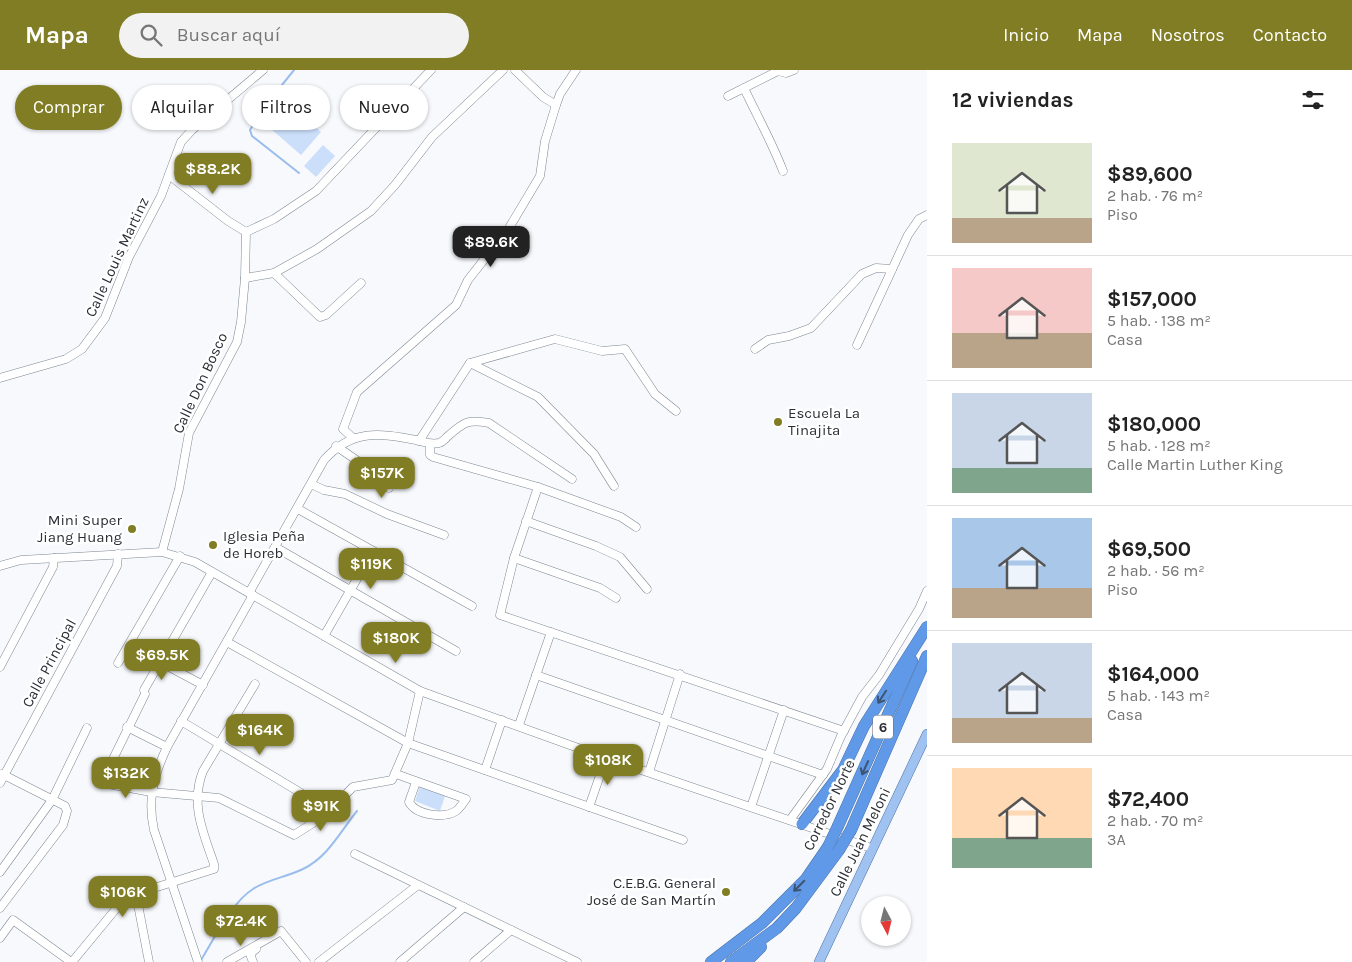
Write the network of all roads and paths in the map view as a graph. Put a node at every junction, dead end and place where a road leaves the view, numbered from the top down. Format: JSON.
{"nodes":[{"id":1,"x":263,"y":70,"type":"edge"},
{"id":2,"x":431,"y":70,"type":"edge"},
{"id":3,"x":503,"y":70,"type":"edge"},
{"id":4,"x":515,"y":70,"type":"edge"},
{"id":5,"x":576,"y":70,"type":"edge"},
{"id":6,"x":794,"y":70,"type":"edge"},
{"id":7,"x":778,"y":71,"type":"edge"},
{"id":8,"x":744,"y":88,"type":"junction"},
{"id":9,"x":728,"y":96,"type":"dead end"},
{"id":10,"x":556,"y":105,"type":"junction"},
{"id":11,"x":783,"y":171,"type":"dead end"},
{"id":12,"x":169,"y":175,"type":"junction"},
{"id":13,"x":927,"y":215,"type":"edge"},
{"id":14,"x":246,"y":232,"type":"junction"},
{"id":15,"x":892,"y":268,"type":"junction"},
{"id":16,"x":274,"y":273,"type":"junction"},
{"id":17,"x":245,"y":278,"type":"junction"},
{"id":18,"x":361,"y":283,"type":"dead end"},
{"id":19,"x":857,"y":345,"type":"dead end"},
{"id":20,"x":755,"y":349,"type":"dead end"},
{"id":21,"x":470,"y":363,"type":"junction"},
{"id":22,"x":0,"y":378,"type":"edge"},
{"id":23,"x":676,"y":411,"type":"dead end"},
{"id":24,"x":353,"y":438,"type":"junction"},
{"id":25,"x":419,"y":441,"type":"junction"},
{"id":26,"x":430,"y":444,"type":"junction"},
{"id":27,"x":336,"y":446,"type":"junction"},
{"id":28,"x":572,"y":479,"type":"dead end"},
{"id":29,"x":311,"y":484,"type":"junction"},
{"id":30,"x":614,"y":486,"type":"dead end"},
{"id":31,"x":538,"y":487,"type":"junction"},
{"id":32,"x":389,"y":488,"type":"dead end"},
{"id":33,"x":298,"y":509,"type":"junction"},
{"id":34,"x":526,"y":521,"type":"junction"},
{"id":35,"x":636,"y":527,"type":"dead end"},
{"id":36,"x":444,"y":535,"type":"dead end"},
{"id":37,"x":275,"y":547,"type":"junction"},
{"id":38,"x":373,"y":551,"type":"junction"},
{"id":39,"x":162,"y":552,"type":"junction"},
{"id":40,"x":118,"y":554,"type":"junction"},
{"id":41,"x":180,"y":556,"type":"junction"},
{"id":42,"x":54,"y":558,"type":"junction"},
{"id":43,"x":514,"y":558,"type":"junction"},
{"id":44,"x":0,"y":566,"type":"edge"},
{"id":45,"x":212,"y":572,"type":"junction"},
{"id":46,"x":647,"y":589,"type":"dead end"},
{"id":47,"x":349,"y":590,"type":"junction"},
{"id":48,"x":927,"y":591,"type":"edge"},
{"id":49,"x":251,"y":594,"type":"junction"},
{"id":50,"x":616,"y":598,"type":"dead end"},
{"id":51,"x":472,"y":606,"type":"dead end"},
{"id":52,"x":927,"y":627,"type":"edge"},
{"id":53,"x":551,"y":632,"type":"junction"},
{"id":54,"x":324,"y":636,"type":"junction"},
{"id":55,"x":227,"y":642,"type":"junction"},
{"id":56,"x":456,"y":650,"type":"dead end"},
{"id":57,"x":927,"y":656,"type":"edge"},
{"id":58,"x":160,"y":662,"type":"junction"},
{"id":59,"x":118,"y":663,"type":"dead end"},
{"id":60,"x":0,"y":666,"type":"edge"},
{"id":61,"x":680,"y":674,"type":"junction"},
{"id":62,"x":536,"y":675,"type":"junction"},
{"id":63,"x":255,"y":684,"type":"dead end"},
{"id":64,"x":203,"y":685,"type":"junction"},
{"id":65,"x":420,"y":691,"type":"junction"},
{"id":66,"x":784,"y":710,"type":"junction"},
{"id":67,"x":666,"y":719,"type":"junction"},
{"id":68,"x":502,"y":720,"type":"junction"},
{"id":69,"x":181,"y":721,"type":"junction"},
{"id":70,"x":519,"y":725,"type":"junction"},
{"id":71,"x":127,"y":727,"type":"junction"},
{"id":72,"x":87,"y":728,"type":"dead end"},
{"id":73,"x":844,"y":731,"type":"junction"},
{"id":74,"x":927,"y":734,"type":"edge"},
{"id":75,"x":408,"y":743,"type":"junction"},
{"id":76,"x":219,"y":745,"type":"junction"},
{"id":77,"x":167,"y":747,"type":"junction"},
{"id":78,"x":768,"y":755,"type":"junction"},
{"id":79,"x":606,"y":758,"type":"junction"},
{"id":80,"x":485,"y":770,"type":"junction"},
{"id":81,"x":649,"y":772,"type":"junction"},
{"id":82,"x":2,"y":774,"type":"edge"},
{"id":83,"x":396,"y":774,"type":"junction"},
{"id":84,"x":823,"y":775,"type":"junction"},
{"id":85,"x":416,"y":782,"type":"junction"},
{"id":86,"x":0,"y":783,"type":"edge"},
{"id":87,"x":151,"y":792,"type":"junction"},
{"id":88,"x":197,"y":795,"type":"junction"},
{"id":89,"x":52,"y":800,"type":"junction"},
{"id":90,"x":589,"y":807,"type":"junction"},
{"id":91,"x":751,"y":807,"type":"junction"},
{"id":92,"x":326,"y":808,"type":"junction"},
{"id":93,"x":790,"y":820,"type":"junction"},
{"id":94,"x":802,"y":824,"type":"junction"},
{"id":95,"x":683,"y":840,"type":"dead end"},
{"id":96,"x":871,"y":848,"type":"junction"},
{"id":97,"x":833,"y":849,"type":"junction"},
{"id":98,"x":355,"y":854,"type":"dead end"},
{"id":99,"x":0,"y":872,"type":"edge"},
{"id":100,"x":173,"y":883,"type":"junction"},
{"id":101,"x":418,"y":884,"type":"junction"},
{"id":102,"x":135,"y":889,"type":"junction"},
{"id":103,"x":464,"y":907,"type":"junction"},
{"id":104,"x":0,"y":908,"type":"edge"},
{"id":105,"x":777,"y":928,"type":"junction"},
{"id":106,"x":511,"y":930,"type":"junction"},
{"id":107,"x":0,"y":938,"type":"edge"},
{"id":108,"x":267,"y":939,"type":"junction"},
{"id":109,"x":566,"y":956,"type":"junction"},
{"id":110,"x":71,"y":962,"type":"edge"},
{"id":111,"x":149,"y":962,"type":"edge"},
{"id":112,"x":198,"y":962,"type":"edge"},
{"id":113,"x":227,"y":962,"type":"edge"},
{"id":114,"x":253,"y":962,"type":"edge"},
{"id":115,"x":306,"y":962,"type":"edge"},
{"id":116,"x":319,"y":962,"type":"edge"},
{"id":117,"x":400,"y":962,"type":"edge"},
{"id":118,"x":474,"y":962,"type":"edge"},
{"id":119,"x":558,"y":962,"type":"edge"},
{"id":120,"x":577,"y":962,"type":"edge"},
{"id":121,"x":711,"y":962,"type":"edge"},
{"id":122,"x":731,"y":962,"type":"edge"},
{"id":123,"x":746,"y":962,"type":"edge"},
{"id":124,"x":819,"y":962,"type":"edge"}],
"edges":[{"from":1,"to":12,"type":"street","name":"Calle Louis Martinz"},
{"from":2,"to":14,"type":"street"},
{"from":3,"to":16,"type":"street"},
{"from":4,"to":10,"type":"street"},
{"from":5,"to":10,"type":"street"},
{"from":6,"to":7,"type":"street"},
{"from":7,"to":8,"type":"street"},
{"from":8,"to":9,"type":"street"},
{"from":8,"to":11,"type":"street"},
{"from":10,"to":24,"type":"street"},
{"from":12,"to":14,"type":"street"},
{"from":12,"to":22,"type":"street","name":"Calle Louis Martinz"},
{"from":13,"to":15,"type":"street"},
{"from":14,"to":17,"type":"street","name":"Calle Don Bosco"},
{"from":15,"to":19,"type":"street"},
{"from":15,"to":20,"type":"street"},
{"from":16,"to":17,"type":"street"},
{"from":16,"to":18,"type":"street"},
{"from":17,"to":39,"type":"street","name":"Calle Don Bosco"},
{"from":21,"to":23,"type":"street"},
{"from":21,"to":25,"type":"street"},
{"from":21,"to":30,"type":"street"},
{"from":24,"to":25,"type":"street"},
{"from":24,"to":27,"type":"street"},
{"from":25,"to":26,"type":"street"},
{"from":26,"to":28,"type":"street"},
{"from":26,"to":31,"type":"street"},
{"from":27,"to":29,"type":"street"},
{"from":27,"to":32,"type":"street"},
{"from":29,"to":33,"type":"street"},
{"from":29,"to":36,"type":"street"},
{"from":31,"to":34,"type":"street"},
{"from":31,"to":35,"type":"street"},
{"from":33,"to":37,"type":"street"},
{"from":33,"to":38,"type":"street"},
{"from":34,"to":43,"type":"street"},
{"from":34,"to":46,"type":"street"},
{"from":37,"to":47,"type":"street"},
{"from":37,"to":49,"type":"street"},
{"from":38,"to":47,"type":"street"},
{"from":38,"to":51,"type":"street"},
{"from":39,"to":40,"type":"street"},
{"from":39,"to":41,"type":"street"},
{"from":40,"to":42,"type":"street"},
{"from":40,"to":82,"type":"street","name":"Calle Principal"},
{"from":41,"to":45,"type":"street"},
{"from":41,"to":59,"type":"street"},
{"from":42,"to":44,"type":"street"},
{"from":42,"to":60,"type":"street"},
{"from":43,"to":50,"type":"street"},
{"from":43,"to":53,"type":"street"},
{"from":45,"to":49,"type":"street"},
{"from":45,"to":58,"type":"street"},
{"from":47,"to":54,"type":"street"},
{"from":47,"to":56,"type":"street"},
{"from":48,"to":73,"type":"street"},
{"from":49,"to":54,"type":"street"},
{"from":49,"to":55,"type":"street"},
{"from":52,"to":94,"type":"highway","one_way":true},
{"from":52,"to":97,"type":"highway","name":"Corredor Norte","number":"6","one_way":true,"bridge":true},
{"from":53,"to":61,"type":"street"},
{"from":53,"to":62,"type":"street"},
{"from":54,"to":65,"type":"street"},
{"from":55,"to":64,"type":"street"},
{"from":55,"to":75,"type":"street"},
{"from":57,"to":97,"type":"highway","name":"Corredor Norte","number":"6","bridge":true},
{"from":58,"to":64,"type":"street"},
{"from":58,"to":71,"type":"street"},
{"from":61,"to":66,"type":"street"},
{"from":61,"to":67,"type":"street"},
{"from":62,"to":67,"type":"street"},
{"from":62,"to":70,"type":"street"},
{"from":63,"to":76,"type":"street"},
{"from":64,"to":69,"type":"street"},
{"from":65,"to":68,"type":"street"},
{"from":65,"to":75,"type":"street"},
{"from":66,"to":73,"type":"street"},
{"from":66,"to":78,"type":"street"},
{"from":67,"to":78,"type":"street"},
{"from":67,"to":81,"type":"street"},
{"from":68,"to":70,"type":"street"},
{"from":68,"to":80,"type":"street"},
{"from":69,"to":76,"type":"street"},
{"from":69,"to":77,"type":"street"},
{"from":70,"to":79,"type":"street"},
{"from":71,"to":77,"type":"street"},
{"from":71,"to":87,"type":"street"},
{"from":72,"to":89,"type":"street"},
{"from":73,"to":84,"type":"street"},
{"from":74,"to":96,"type":"main road","name":"Calle Juan Meloni"},
{"from":75,"to":80,"type":"street"},
{"from":75,"to":83,"type":"street"},
{"from":76,"to":88,"type":"street"},
{"from":76,"to":92,"type":"street"},
{"from":77,"to":87,"type":"street"},
{"from":78,"to":84,"type":"street"},
{"from":78,"to":91,"type":"street"},
{"from":79,"to":81,"type":"street"},
{"from":79,"to":90,"type":"street"},
{"from":80,"to":90,"type":"street"},
{"from":81,"to":91,"type":"street"},
{"from":82,"to":86,"type":"street","name":"Calle Principal"},
{"from":82,"to":89,"type":"street"},
{"from":83,"to":85,"type":"street"},
{"from":83,"to":92,"type":"street"},
{"from":84,"to":93,"type":"street"},
{"from":85,"to":85,"type":"street"},
{"from":87,"to":88,"type":"street"},
{"from":87,"to":100,"type":"street"},
{"from":88,"to":92,"type":"street"},
{"from":88,"to":100,"type":"street"},
{"from":89,"to":99,"type":"street"},
{"from":89,"to":104,"type":"street"},
{"from":90,"to":95,"type":"street"},
{"from":91,"to":93,"type":"street"},
{"from":93,"to":94,"type":"street"},
{"from":94,"to":96,"type":"street"},
{"from":96,"to":124,"type":"main road","name":"Calle Juan Meloni"},
{"from":97,"to":105,"type":"highway","name":"Corredor Norte","number":"6"},
{"from":97,"to":121,"type":"highway","name":"Corredor Norte","number":"6","one_way":true},
{"from":98,"to":101,"type":"street"},
{"from":100,"to":102,"type":"street"},
{"from":100,"to":112,"type":"street"},
{"from":101,"to":103,"type":"street"},
{"from":101,"to":116,"type":"street"},
{"from":102,"to":110,"type":"street"},
{"from":102,"to":111,"type":"street"},
{"from":103,"to":106,"type":"street"},
{"from":103,"to":117,"type":"street"},
{"from":105,"to":122,"type":"highway","name":"Corredor Norte","number":"6"},
{"from":105,"to":123,"type":"highway"},
{"from":106,"to":109,"type":"street"},
{"from":106,"to":118,"type":"street"},
{"from":107,"to":110,"type":"street"},
{"from":108,"to":113,"type":"street"},
{"from":108,"to":114,"type":"street"},
{"from":108,"to":115,"type":"street"},
{"from":109,"to":119,"type":"street"},
{"from":109,"to":120,"type":"street"}]}
